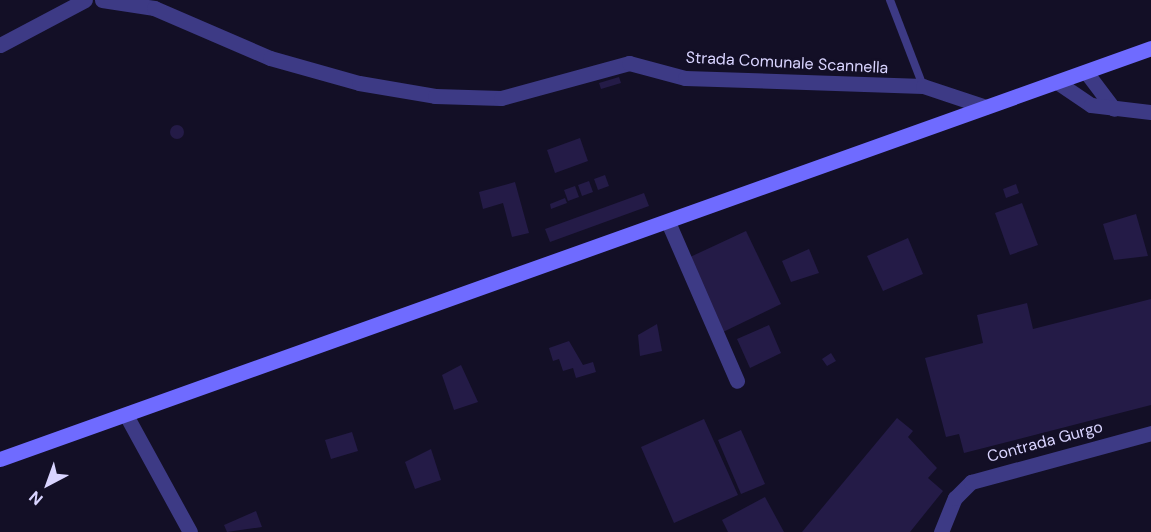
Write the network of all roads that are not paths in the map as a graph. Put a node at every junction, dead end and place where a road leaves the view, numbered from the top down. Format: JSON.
{"nodes":[{"id":1,"x":85,"y":0,"type":"edge"},
{"id":2,"x":102,"y":0,"type":"edge"},
{"id":3,"x":890,"y":0,"type":"edge"},
{"id":4,"x":0,"y":45,"type":"edge"},
{"id":5,"x":1151,"y":48,"type":"edge"},
{"id":6,"x":1086,"y":72,"type":"junction"},
{"id":7,"x":1057,"y":82,"type":"junction"},
{"id":8,"x":923,"y":86,"type":"junction"},
{"id":9,"x":986,"y":107,"type":"junction"},
{"id":10,"x":1114,"y":110,"type":"junction"},
{"id":11,"x":1151,"y":112,"type":"edge"},
{"id":12,"x":668,"y":222,"type":"junction"},
{"id":13,"x":737,"y":381,"type":"dead end"},
{"id":14,"x":126,"y":415,"type":"junction"},
{"id":15,"x":1151,"y":433,"type":"edge"},
{"id":16,"x":0,"y":459,"type":"edge"},
{"id":17,"x":190,"y":532,"type":"edge"},
{"id":18,"x":941,"y":532,"type":"edge"}],
"edges":[{"from":1,"to":4,"type":"street"},
{"from":2,"to":8,"type":"street","name":"Strada Comunale Scannella"},
{"from":3,"to":8,"type":"lane"},
{"from":5,"to":6,"type":"main road"},
{"from":6,"to":7,"type":"main road"},
{"from":6,"to":10,"type":"street"},
{"from":7,"to":9,"type":"main road"},
{"from":7,"to":10,"type":"street"},
{"from":8,"to":9,"type":"street","name":"Strada Comunale Scannella"},
{"from":9,"to":12,"type":"main road"},
{"from":10,"to":11,"type":"street"},
{"from":12,"to":13,"type":"street"},
{"from":12,"to":14,"type":"main road"},
{"from":14,"to":16,"type":"main road"},
{"from":14,"to":17,"type":"street"},
{"from":15,"to":18,"type":"street","name":"Contrada Gurgo"}]}
